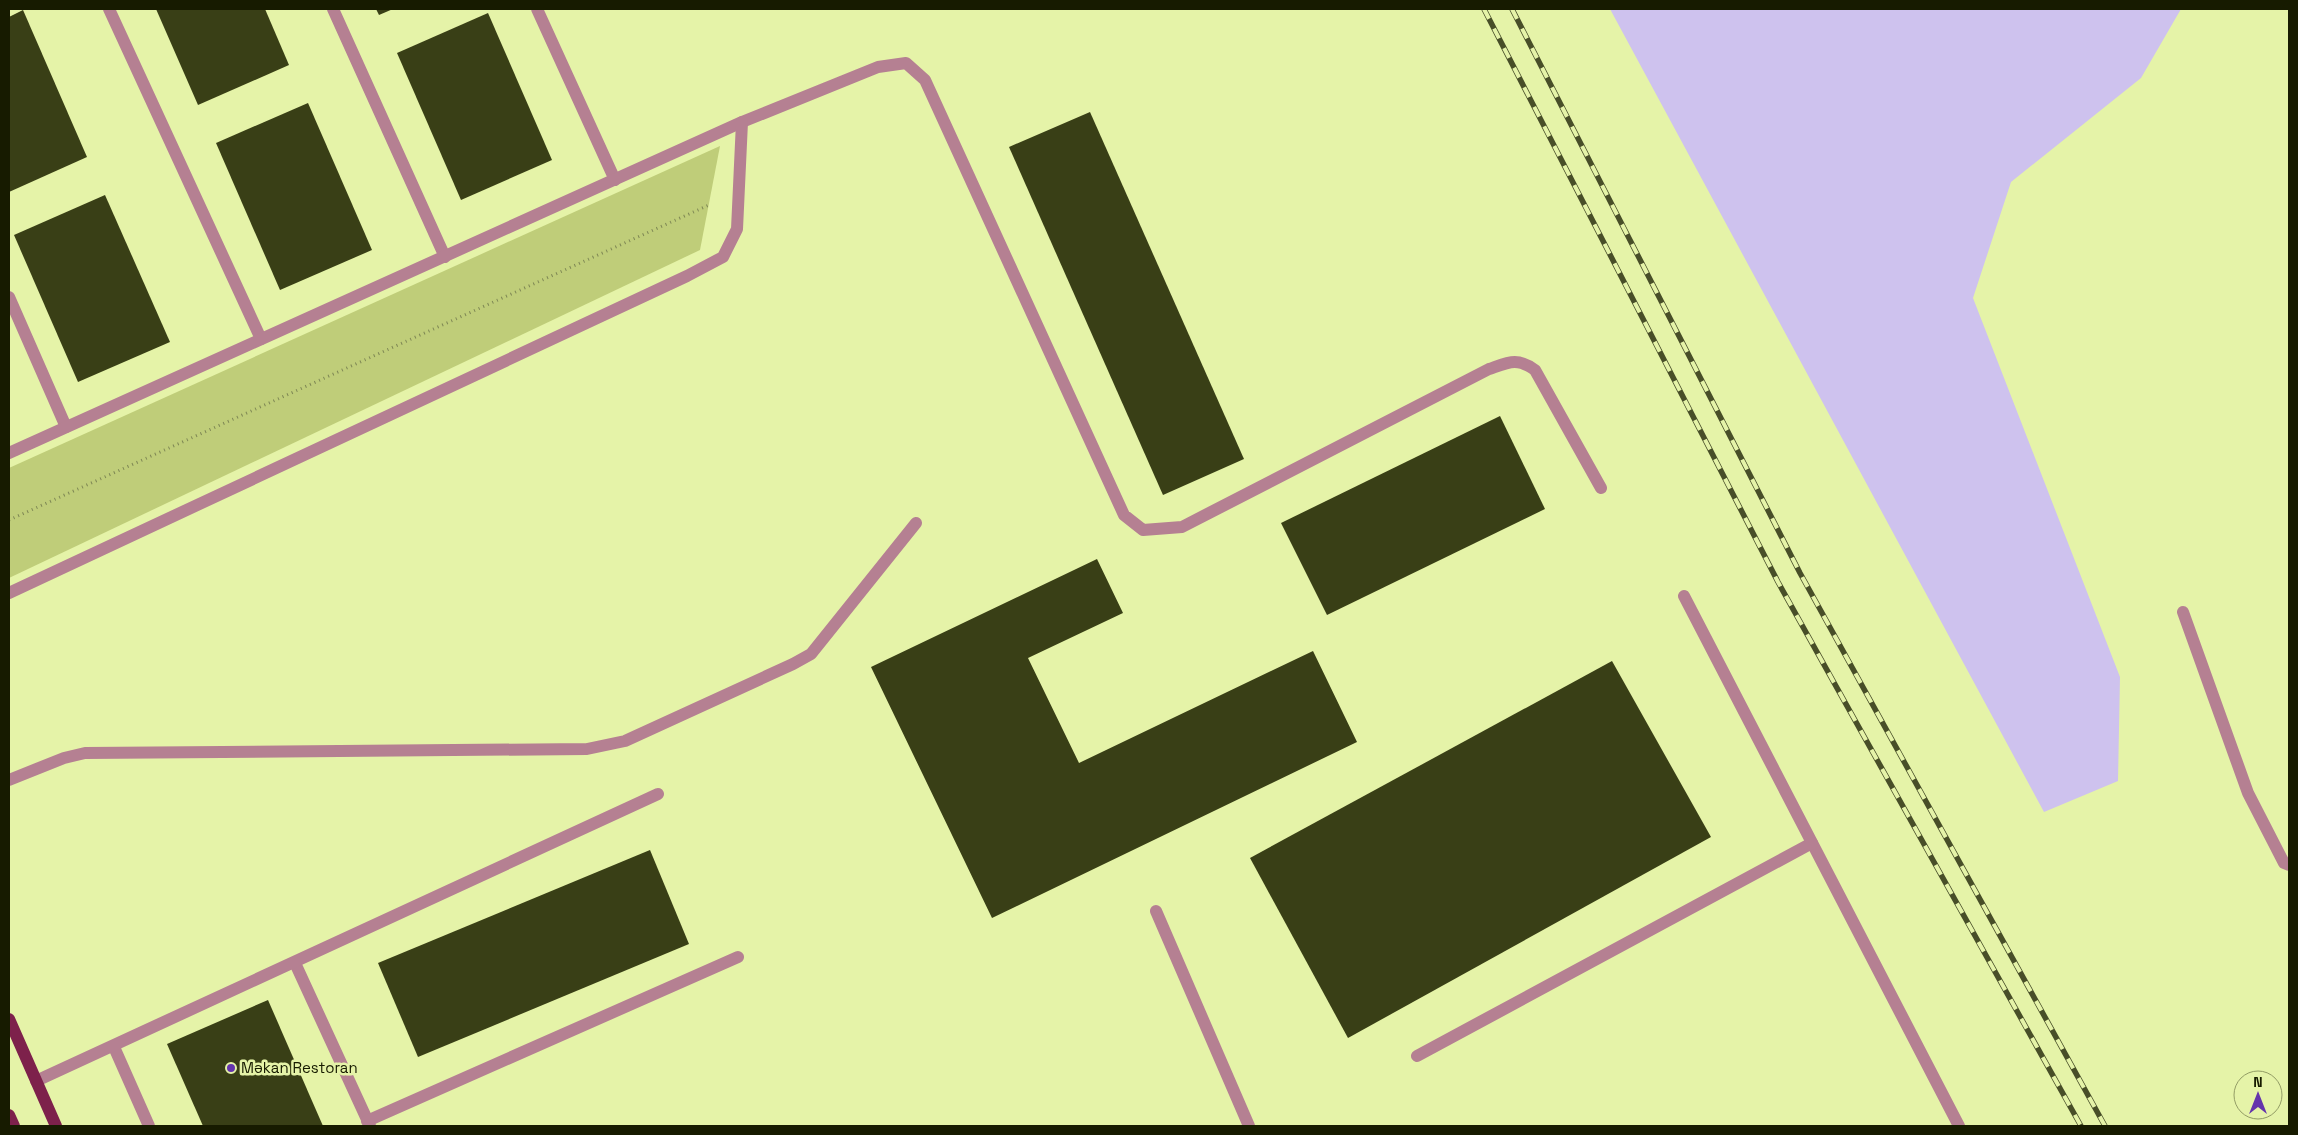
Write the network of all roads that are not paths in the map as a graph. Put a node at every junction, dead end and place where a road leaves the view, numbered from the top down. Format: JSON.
{"nodes":[{"id":1,"x":109,"y":9,"type":"edge"},
{"id":2,"x":333,"y":9,"type":"edge"},
{"id":3,"x":537,"y":9,"type":"edge"},
{"id":4,"x":742,"y":122,"type":"junction"},
{"id":5,"x":615,"y":180,"type":"junction"},
{"id":6,"x":444,"y":257,"type":"junction"},
{"id":7,"x":9,"y":297,"type":"edge"},
{"id":8,"x":262,"y":339,"type":"junction"},
{"id":9,"x":66,"y":427,"type":"junction"},
{"id":10,"x":9,"y":453,"type":"edge"},
{"id":11,"x":1601,"y":488,"type":"dead end"},
{"id":12,"x":916,"y":523,"type":"dead end"},
{"id":13,"x":9,"y":593,"type":"edge"},
{"id":14,"x":1684,"y":596,"type":"dead end"},
{"id":15,"x":2183,"y":612,"type":"dead end"},
{"id":16,"x":9,"y":780,"type":"edge"},
{"id":17,"x":658,"y":794,"type":"dead end"},
{"id":18,"x":1812,"y":843,"type":"junction"},
{"id":19,"x":2289,"y":865,"type":"edge"},
{"id":20,"x":1156,"y":911,"type":"dead end"},
{"id":21,"x":738,"y":956,"type":"dead end"},
{"id":22,"x":295,"y":963,"type":"junction"},
{"id":23,"x":9,"y":1019,"type":"edge"},
{"id":24,"x":114,"y":1046,"type":"junction"},
{"id":25,"x":1417,"y":1056,"type":"dead end"},
{"id":26,"x":36,"y":1081,"type":"junction"},
{"id":27,"x":9,"y":1115,"type":"edge"},
{"id":28,"x":368,"y":1124,"type":"edge"},
{"id":29,"x":14,"y":1126,"type":"edge"},
{"id":30,"x":56,"y":1126,"type":"edge"},
{"id":31,"x":149,"y":1126,"type":"edge"},
{"id":32,"x":1249,"y":1126,"type":"edge"},
{"id":33,"x":1959,"y":1126,"type":"edge"}],
"edges":[{"from":1,"to":8,"type":"street"},
{"from":2,"to":6,"type":"street"},
{"from":3,"to":5,"type":"street"},
{"from":4,"to":5,"type":"street"},
{"from":4,"to":11,"type":"street"},
{"from":4,"to":13,"type":"street"},
{"from":5,"to":6,"type":"street"},
{"from":6,"to":8,"type":"street"},
{"from":7,"to":9,"type":"street"},
{"from":8,"to":9,"type":"street"},
{"from":9,"to":10,"type":"street"},
{"from":12,"to":16,"type":"street"},
{"from":14,"to":18,"type":"street"},
{"from":15,"to":19,"type":"street"},
{"from":17,"to":22,"type":"street"},
{"from":18,"to":25,"type":"street"},
{"from":18,"to":33,"type":"street"},
{"from":20,"to":32,"type":"street"},
{"from":21,"to":28,"type":"street"},
{"from":22,"to":24,"type":"street"},
{"from":22,"to":28,"type":"street"},
{"from":23,"to":26,"type":"main road"},
{"from":24,"to":26,"type":"street"},
{"from":24,"to":31,"type":"street"},
{"from":26,"to":30,"type":"main road"},
{"from":27,"to":29,"type":"main road"}]}
